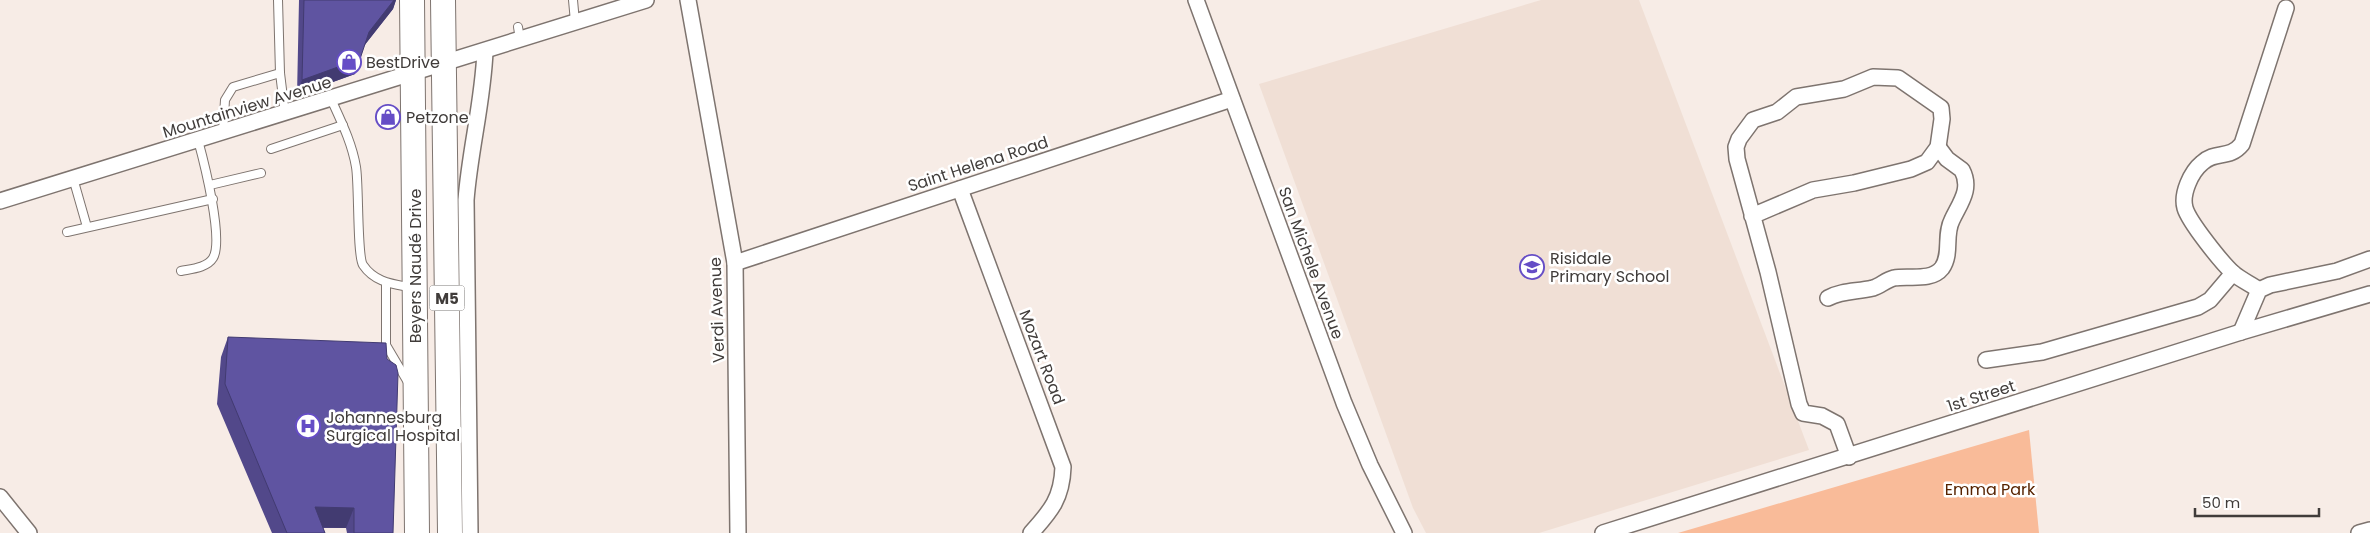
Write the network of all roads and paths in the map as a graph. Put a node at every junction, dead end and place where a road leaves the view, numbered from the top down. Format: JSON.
{"nodes":[{"id":1,"x":278,"y":0,"type":"edge"},
{"id":2,"x":412,"y":0,"type":"edge"},
{"id":3,"x":443,"y":0,"type":"edge"},
{"id":4,"x":574,"y":0,"type":"edge"},
{"id":5,"x":646,"y":0,"type":"edge"},
{"id":6,"x":688,"y":0,"type":"edge"},
{"id":7,"x":1196,"y":0,"type":"edge"},
{"id":8,"x":2286,"y":8,"type":"dead end"},
{"id":9,"x":575,"y":22,"type":"junction"},
{"id":10,"x":486,"y":51,"type":"junction"},
{"id":11,"x":444,"y":63,"type":"junction"},
{"id":12,"x":280,"y":73,"type":"junction"},
{"id":13,"x":412,"y":74,"type":"junction"},
{"id":14,"x":331,"y":99,"type":"junction"},
{"id":15,"x":1232,"y":99,"type":"junction"},
{"id":16,"x":285,"y":114,"type":"junction"},
{"id":17,"x":343,"y":125,"type":"junction"},
{"id":18,"x":223,"y":132,"type":"junction"},
{"id":19,"x":198,"y":140,"type":"junction"},
{"id":20,"x":1938,"y":147,"type":"junction"},
{"id":21,"x":271,"y":149,"type":"dead end"},
{"id":22,"x":260,"y":173,"type":"dead end"},
{"id":23,"x":73,"y":178,"type":"junction"},
{"id":24,"x":210,"y":185,"type":"junction"},
{"id":25,"x":960,"y":189,"type":"junction"},
{"id":26,"x":213,"y":199,"type":"junction"},
{"id":27,"x":0,"y":201,"type":"edge"},
{"id":28,"x":1752,"y":216,"type":"junction"},
{"id":29,"x":87,"y":227,"type":"junction"},
{"id":30,"x":67,"y":232,"type":"dead end"},
{"id":31,"x":2370,"y":259,"type":"edge"},
{"id":32,"x":735,"y":263,"type":"junction"},
{"id":33,"x":181,"y":271,"type":"dead end"},
{"id":34,"x":2234,"y":273,"type":"junction"},
{"id":35,"x":386,"y":283,"type":"junction"},
{"id":36,"x":415,"y":289,"type":"junction"},
{"id":37,"x":2259,"y":290,"type":"junction"},
{"id":38,"x":2370,"y":294,"type":"edge"},
{"id":39,"x":1828,"y":298,"type":"dead end"},
{"id":40,"x":2241,"y":332,"type":"junction"},
{"id":41,"x":1986,"y":360,"type":"dead end"},
{"id":42,"x":416,"y":397,"type":"junction"},
{"id":43,"x":1849,"y":457,"type":"junction"},
{"id":44,"x":0,"y":497,"type":"edge"},
{"id":45,"x":2370,"y":530,"type":"edge"},
{"id":46,"x":29,"y":533,"type":"edge"},
{"id":47,"x":417,"y":533,"type":"edge"},
{"id":48,"x":450,"y":533,"type":"edge"},
{"id":49,"x":470,"y":533,"type":"edge"},
{"id":50,"x":738,"y":533,"type":"edge"},
{"id":51,"x":1031,"y":533,"type":"edge"},
{"id":52,"x":1404,"y":533,"type":"edge"},
{"id":53,"x":1603,"y":533,"type":"edge"},
{"id":54,"x":2359,"y":533,"type":"edge"}],
"edges":[{"from":1,"to":12,"type":"lane"},
{"from":2,"to":13,"type":"main road","name":"Beyers Naudé Drive","number":"M5"},
{"from":3,"to":11,"type":"main road","name":"Beyers Naudé Drive","number":"M5"},
{"from":4,"to":9,"type":"lane"},
{"from":5,"to":9,"type":"street","name":"Mountainview Avenue"},
{"from":6,"to":32,"type":"street","name":"Verdi Avenue"},
{"from":7,"to":15,"type":"street","name":"San Michele Avenue"},
{"from":8,"to":34,"type":"street"},
{"from":9,"to":10,"type":"street","name":"Mountainview Avenue"},
{"from":10,"to":11,"type":"street","name":"Mountainview Avenue"},
{"from":10,"to":49,"type":"street"},
{"from":11,"to":13,"type":"street","name":"Mountainview Avenue"},
{"from":11,"to":48,"type":"main road","name":"Beyers Naudé Drive","number":"M5"},
{"from":12,"to":16,"type":"lane"},
{"from":12,"to":18,"type":"lane"},
{"from":13,"to":14,"type":"street","name":"Mountainview Avenue"},
{"from":13,"to":36,"type":"main road","name":"Beyers Naudé Drive","number":"M5"},
{"from":14,"to":16,"type":"street","name":"Mountainview Avenue"},
{"from":14,"to":17,"type":"lane"},
{"from":15,"to":25,"type":"street","name":"Saint Helena Road"},
{"from":15,"to":52,"type":"street","name":"San Michele Avenue"},
{"from":16,"to":18,"type":"street","name":"Mountainview Avenue"},
{"from":17,"to":21,"type":"lane"},
{"from":17,"to":35,"type":"lane"},
{"from":18,"to":19,"type":"street","name":"Mountainview Avenue"},
{"from":19,"to":23,"type":"street","name":"Mountainview Avenue"},
{"from":19,"to":24,"type":"lane"},
{"from":20,"to":28,"type":"street"},
{"from":20,"to":28,"type":"street"},
{"from":20,"to":39,"type":"street"},
{"from":22,"to":24,"type":"lane"},
{"from":23,"to":27,"type":"street","name":"Mountainview Avenue"},
{"from":23,"to":29,"type":"lane"},
{"from":24,"to":26,"type":"lane"},
{"from":25,"to":32,"type":"street","name":"Saint Helena Road"},
{"from":25,"to":51,"type":"street","name":"Mozart Road"},
{"from":26,"to":29,"type":"lane"},
{"from":26,"to":33,"type":"lane"},
{"from":28,"to":43,"type":"street"},
{"from":29,"to":30,"type":"lane"},
{"from":31,"to":37,"type":"street"},
{"from":32,"to":50,"type":"street","name":"Verdi Avenue"},
{"from":34,"to":37,"type":"street"},
{"from":34,"to":41,"type":"street"},
{"from":35,"to":36,"type":"lane"},
{"from":35,"to":42,"type":"lane"},
{"from":36,"to":42,"type":"main road","name":"Beyers Naudé Drive","number":"M5"},
{"from":37,"to":40,"type":"street"},
{"from":38,"to":40,"type":"street","name":"1st Street"},
{"from":40,"to":43,"type":"street","name":"1st Street"},
{"from":42,"to":47,"type":"main road","name":"Beyers Naudé Drive","number":"M5"},
{"from":43,"to":53,"type":"street","name":"1st Street"},
{"from":44,"to":46,"type":"street"},
{"from":45,"to":54,"type":"street"}]}
